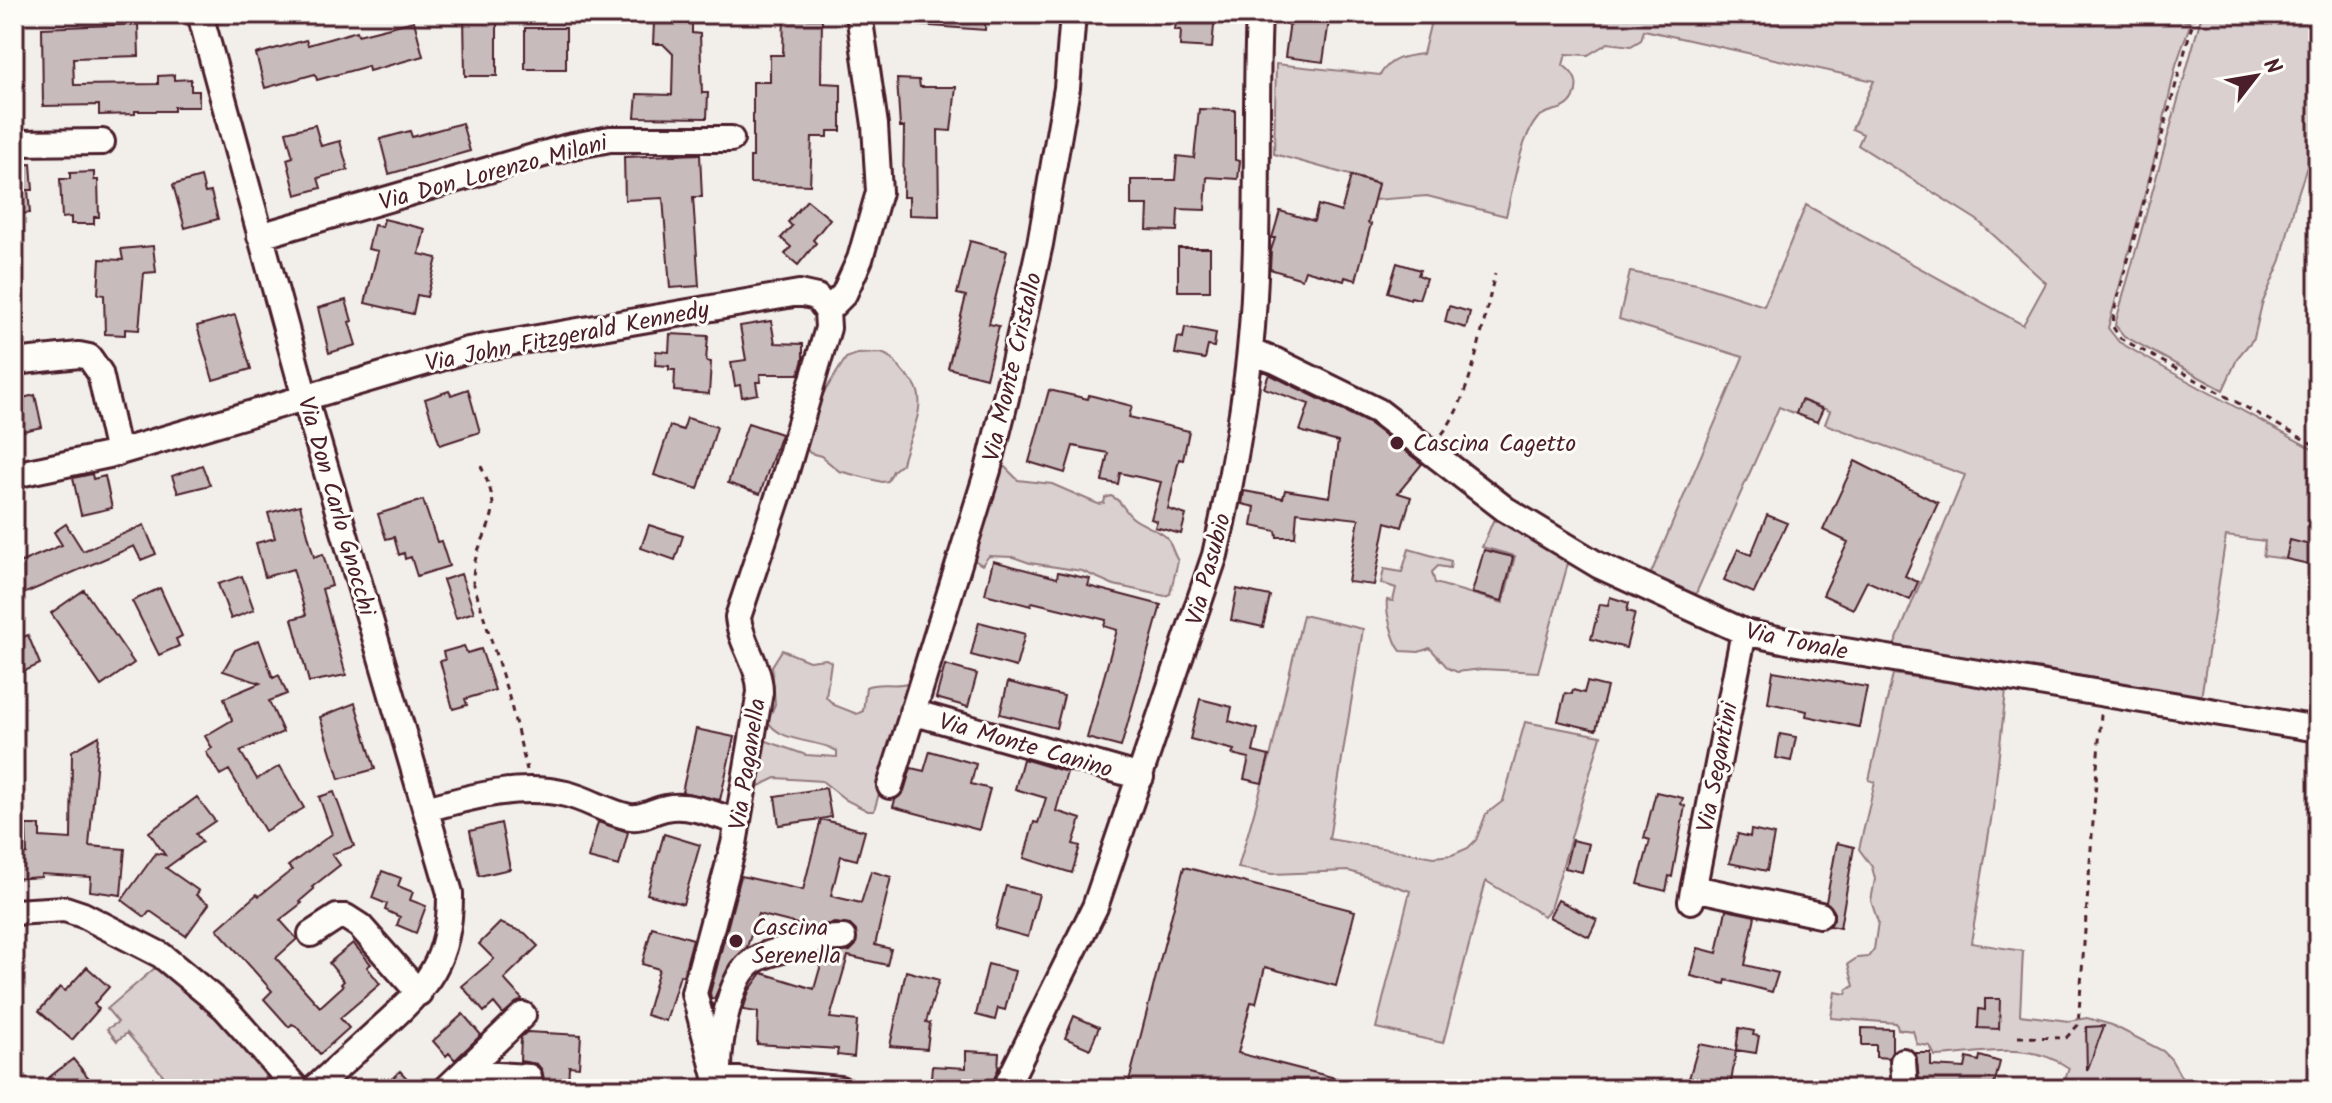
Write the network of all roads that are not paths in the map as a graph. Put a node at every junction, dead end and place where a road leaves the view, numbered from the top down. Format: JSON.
{"nodes":[{"id":1,"x":200,"y":14,"type":"edge"},
{"id":2,"x":859,"y":14,"type":"edge"},
{"id":3,"x":1073,"y":14,"type":"edge"},
{"id":4,"x":1259,"y":14,"type":"edge"},
{"id":5,"x":731,"y":139,"type":"dead end"},
{"id":6,"x":102,"y":142,"type":"dead end"},
{"id":7,"x":14,"y":143,"type":"edge"},
{"id":8,"x":260,"y":236,"type":"junction"},
{"id":9,"x":827,"y":311,"type":"junction"},
{"id":10,"x":1250,"y":352,"type":"junction"},
{"id":11,"x":14,"y":362,"type":"edge"},
{"id":12,"x":305,"y":398,"type":"junction"},
{"id":13,"x":118,"y":453,"type":"junction"},
{"id":14,"x":14,"y":475,"type":"edge"},
{"id":15,"x":1744,"y":632,"type":"junction"},
{"id":16,"x":912,"y":712,"type":"junction"},
{"id":17,"x":2318,"y":729,"type":"edge"},
{"id":18,"x":1141,"y":777,"type":"junction"},
{"id":19,"x":890,"y":786,"type":"dead end"},
{"id":20,"x":426,"y":809,"type":"junction"},
{"id":21,"x":738,"y":822,"type":"junction"},
{"id":22,"x":14,"y":912,"type":"edge"},
{"id":23,"x":1820,"y":915,"type":"dead end"},
{"id":24,"x":311,"y":934,"type":"dead end"},
{"id":25,"x":843,"y":938,"type":"dead end"},
{"id":26,"x":419,"y":993,"type":"junction"},
{"id":27,"x":523,"y":1015,"type":"dead end"},
{"id":28,"x":1903,"y":1061,"type":"dead end"},
{"id":29,"x":469,"y":1067,"type":"junction"},
{"id":30,"x":529,"y":1077,"type":"dead end"},
{"id":31,"x":715,"y":1086,"type":"edge"},
{"id":32,"x":297,"y":1089,"type":"edge"},
{"id":33,"x":314,"y":1089,"type":"edge"},
{"id":34,"x":446,"y":1089,"type":"edge"},
{"id":35,"x":840,"y":1089,"type":"edge"},
{"id":36,"x":1005,"y":1089,"type":"edge"},
{"id":37,"x":1905,"y":1089,"type":"edge"}],
"edges":[{"from":1,"to":8,"type":"street","name":"Via Don Carlo Gnocchi"},
{"from":2,"to":9,"type":"street"},
{"from":3,"to":16,"type":"street","name":"Via Monte Cristallo"},
{"from":4,"to":10,"type":"street","name":"Via Pasubio"},
{"from":5,"to":8,"type":"street","name":"Via Don Lorenzo Milani"},
{"from":6,"to":7,"type":"street"},
{"from":8,"to":12,"type":"street","name":"Via Don Carlo Gnocchi"},
{"from":9,"to":12,"type":"street","name":"Via John Fitzgerald Kennedy"},
{"from":9,"to":21,"type":"street","name":"Via Paganella"},
{"from":10,"to":15,"type":"street","name":"Via Tonale"},
{"from":10,"to":18,"type":"street","name":"Via Pasubio"},
{"from":11,"to":13,"type":"street"},
{"from":12,"to":13,"type":"street","name":"Via John Fitzgerald Kennedy"},
{"from":12,"to":20,"type":"street","name":"Via Don Carlo Gnocchi"},
{"from":13,"to":14,"type":"street","name":"Via John Fitzgerald Kennedy"},
{"from":15,"to":17,"type":"street","name":"Via Tonale"},
{"from":15,"to":23,"type":"street","name":"Via Segantini"},
{"from":16,"to":18,"type":"street","name":"Via Monte Canino"},
{"from":16,"to":19,"type":"street","name":"Via Monte Cristallo"},
{"from":18,"to":36,"type":"street","name":"Via Pasubio"},
{"from":20,"to":21,"type":"street"},
{"from":20,"to":26,"type":"street","name":"Via Don Carlo Gnocchi"},
{"from":21,"to":31,"type":"street","name":"Via Paganella"},
{"from":22,"to":32,"type":"street"},
{"from":24,"to":26,"type":"street"},
{"from":25,"to":31,"type":"street"},
{"from":26,"to":33,"type":"street","name":"Via Don Carlo Gnocchi"},
{"from":27,"to":29,"type":"street"},
{"from":28,"to":37,"type":"street"},
{"from":29,"to":30,"type":"street"},
{"from":29,"to":34,"type":"street"},
{"from":31,"to":35,"type":"street"}]}
